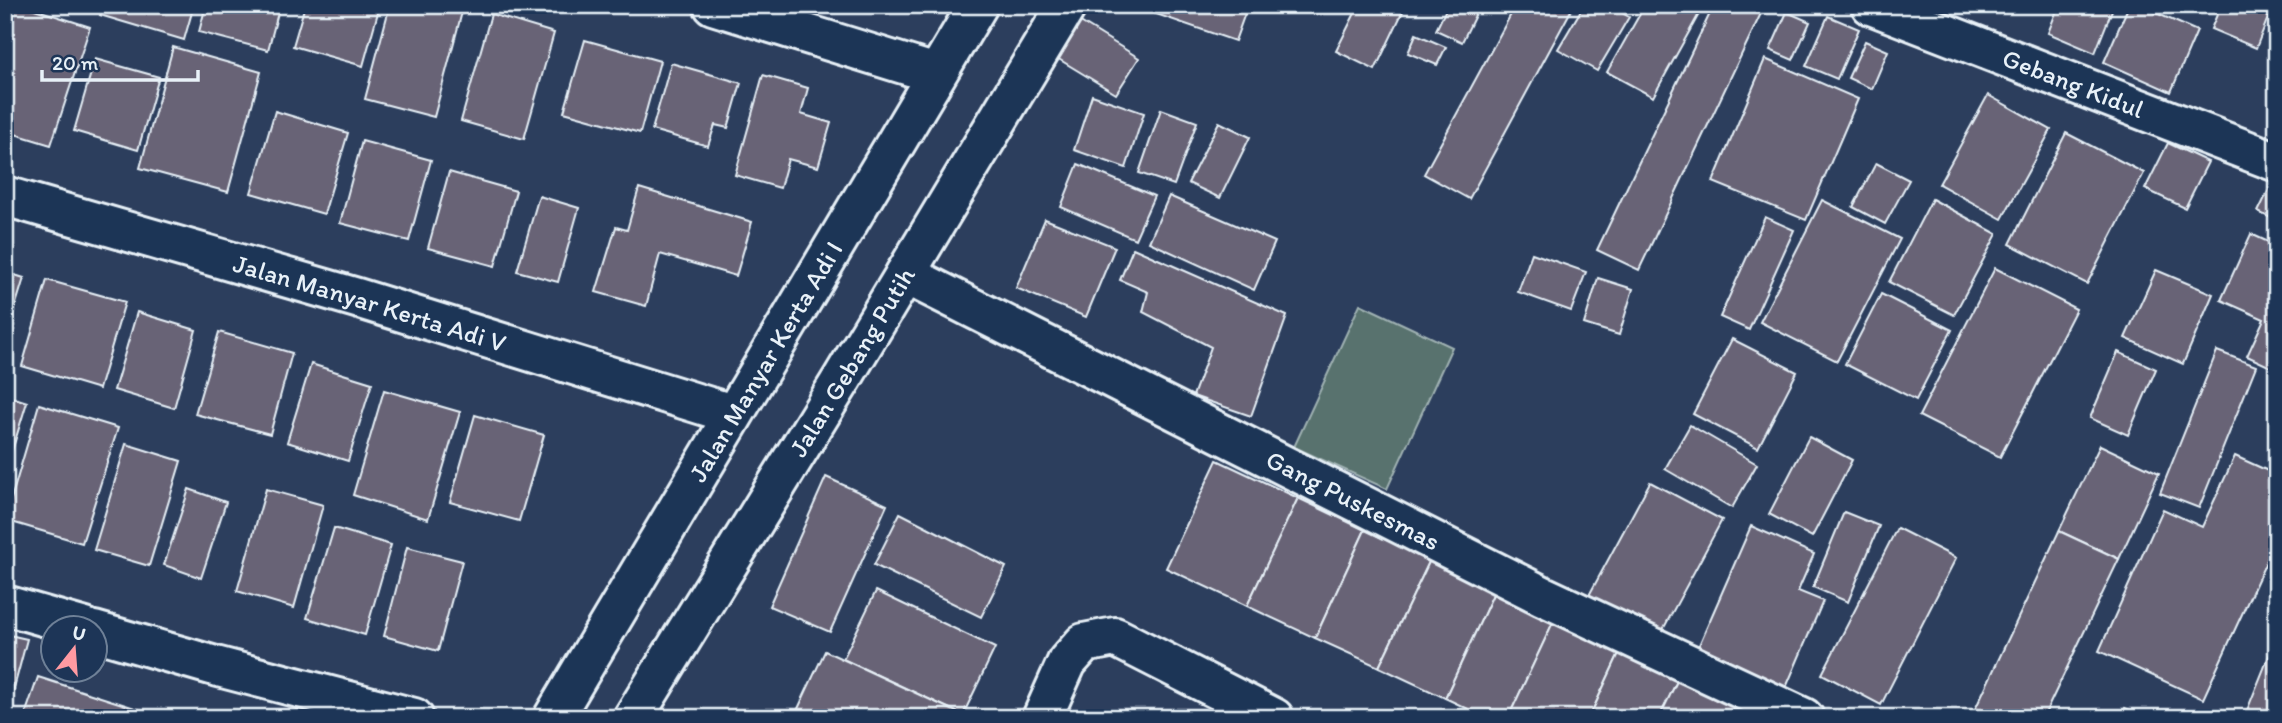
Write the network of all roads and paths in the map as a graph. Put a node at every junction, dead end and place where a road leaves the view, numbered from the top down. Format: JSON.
{"nodes":[{"id":1,"x":713,"y":5,"type":"edge"},
{"id":2,"x":978,"y":5,"type":"edge"},
{"id":3,"x":1067,"y":5,"type":"edge"},
{"id":4,"x":1871,"y":5,"type":"edge"},
{"id":5,"x":936,"y":74,"type":"junction"},
{"id":6,"x":2277,"y":162,"type":"edge"},
{"id":7,"x":5,"y":196,"type":"edge"},
{"id":8,"x":905,"y":274,"type":"junction"},
{"id":9,"x":732,"y":414,"type":"junction"},
{"id":10,"x":5,"y":605,"type":"edge"},
{"id":11,"x":38,"y":614,"type":"edge"},
{"id":12,"x":108,"y":635,"type":"edge"},
{"id":13,"x":414,"y":718,"type":"edge"},
{"id":14,"x":552,"y":718,"type":"edge"},
{"id":15,"x":633,"y":718,"type":"edge"},
{"id":16,"x":1042,"y":718,"type":"edge"},
{"id":17,"x":1274,"y":718,"type":"edge"},
{"id":18,"x":1804,"y":718,"type":"edge"}],
"edges":[{"from":1,"to":5,"type":"street"},
{"from":2,"to":5,"type":"street","name":"Jalan Manyar Kerta Adi I"},
{"from":3,"to":8,"type":"street","name":"Jalan Gebang Putih"},
{"from":4,"to":6,"type":"street","name":"Gebang Kidul"},
{"from":5,"to":9,"type":"street","name":"Jalan Manyar Kerta Adi I"},
{"from":7,"to":9,"type":"street","name":"Jalan Manyar Kerta Adi V"},
{"from":8,"to":15,"type":"street","name":"Jalan Gebang Putih"},
{"from":8,"to":18,"type":"street","name":"Gang Puskesmas"},
{"from":9,"to":14,"type":"street","name":"Jalan Manyar Kerta Adi I"},
{"from":10,"to":11,"type":"street"},
{"from":12,"to":13,"type":"street"},
{"from":16,"to":17,"type":"street"}]}
